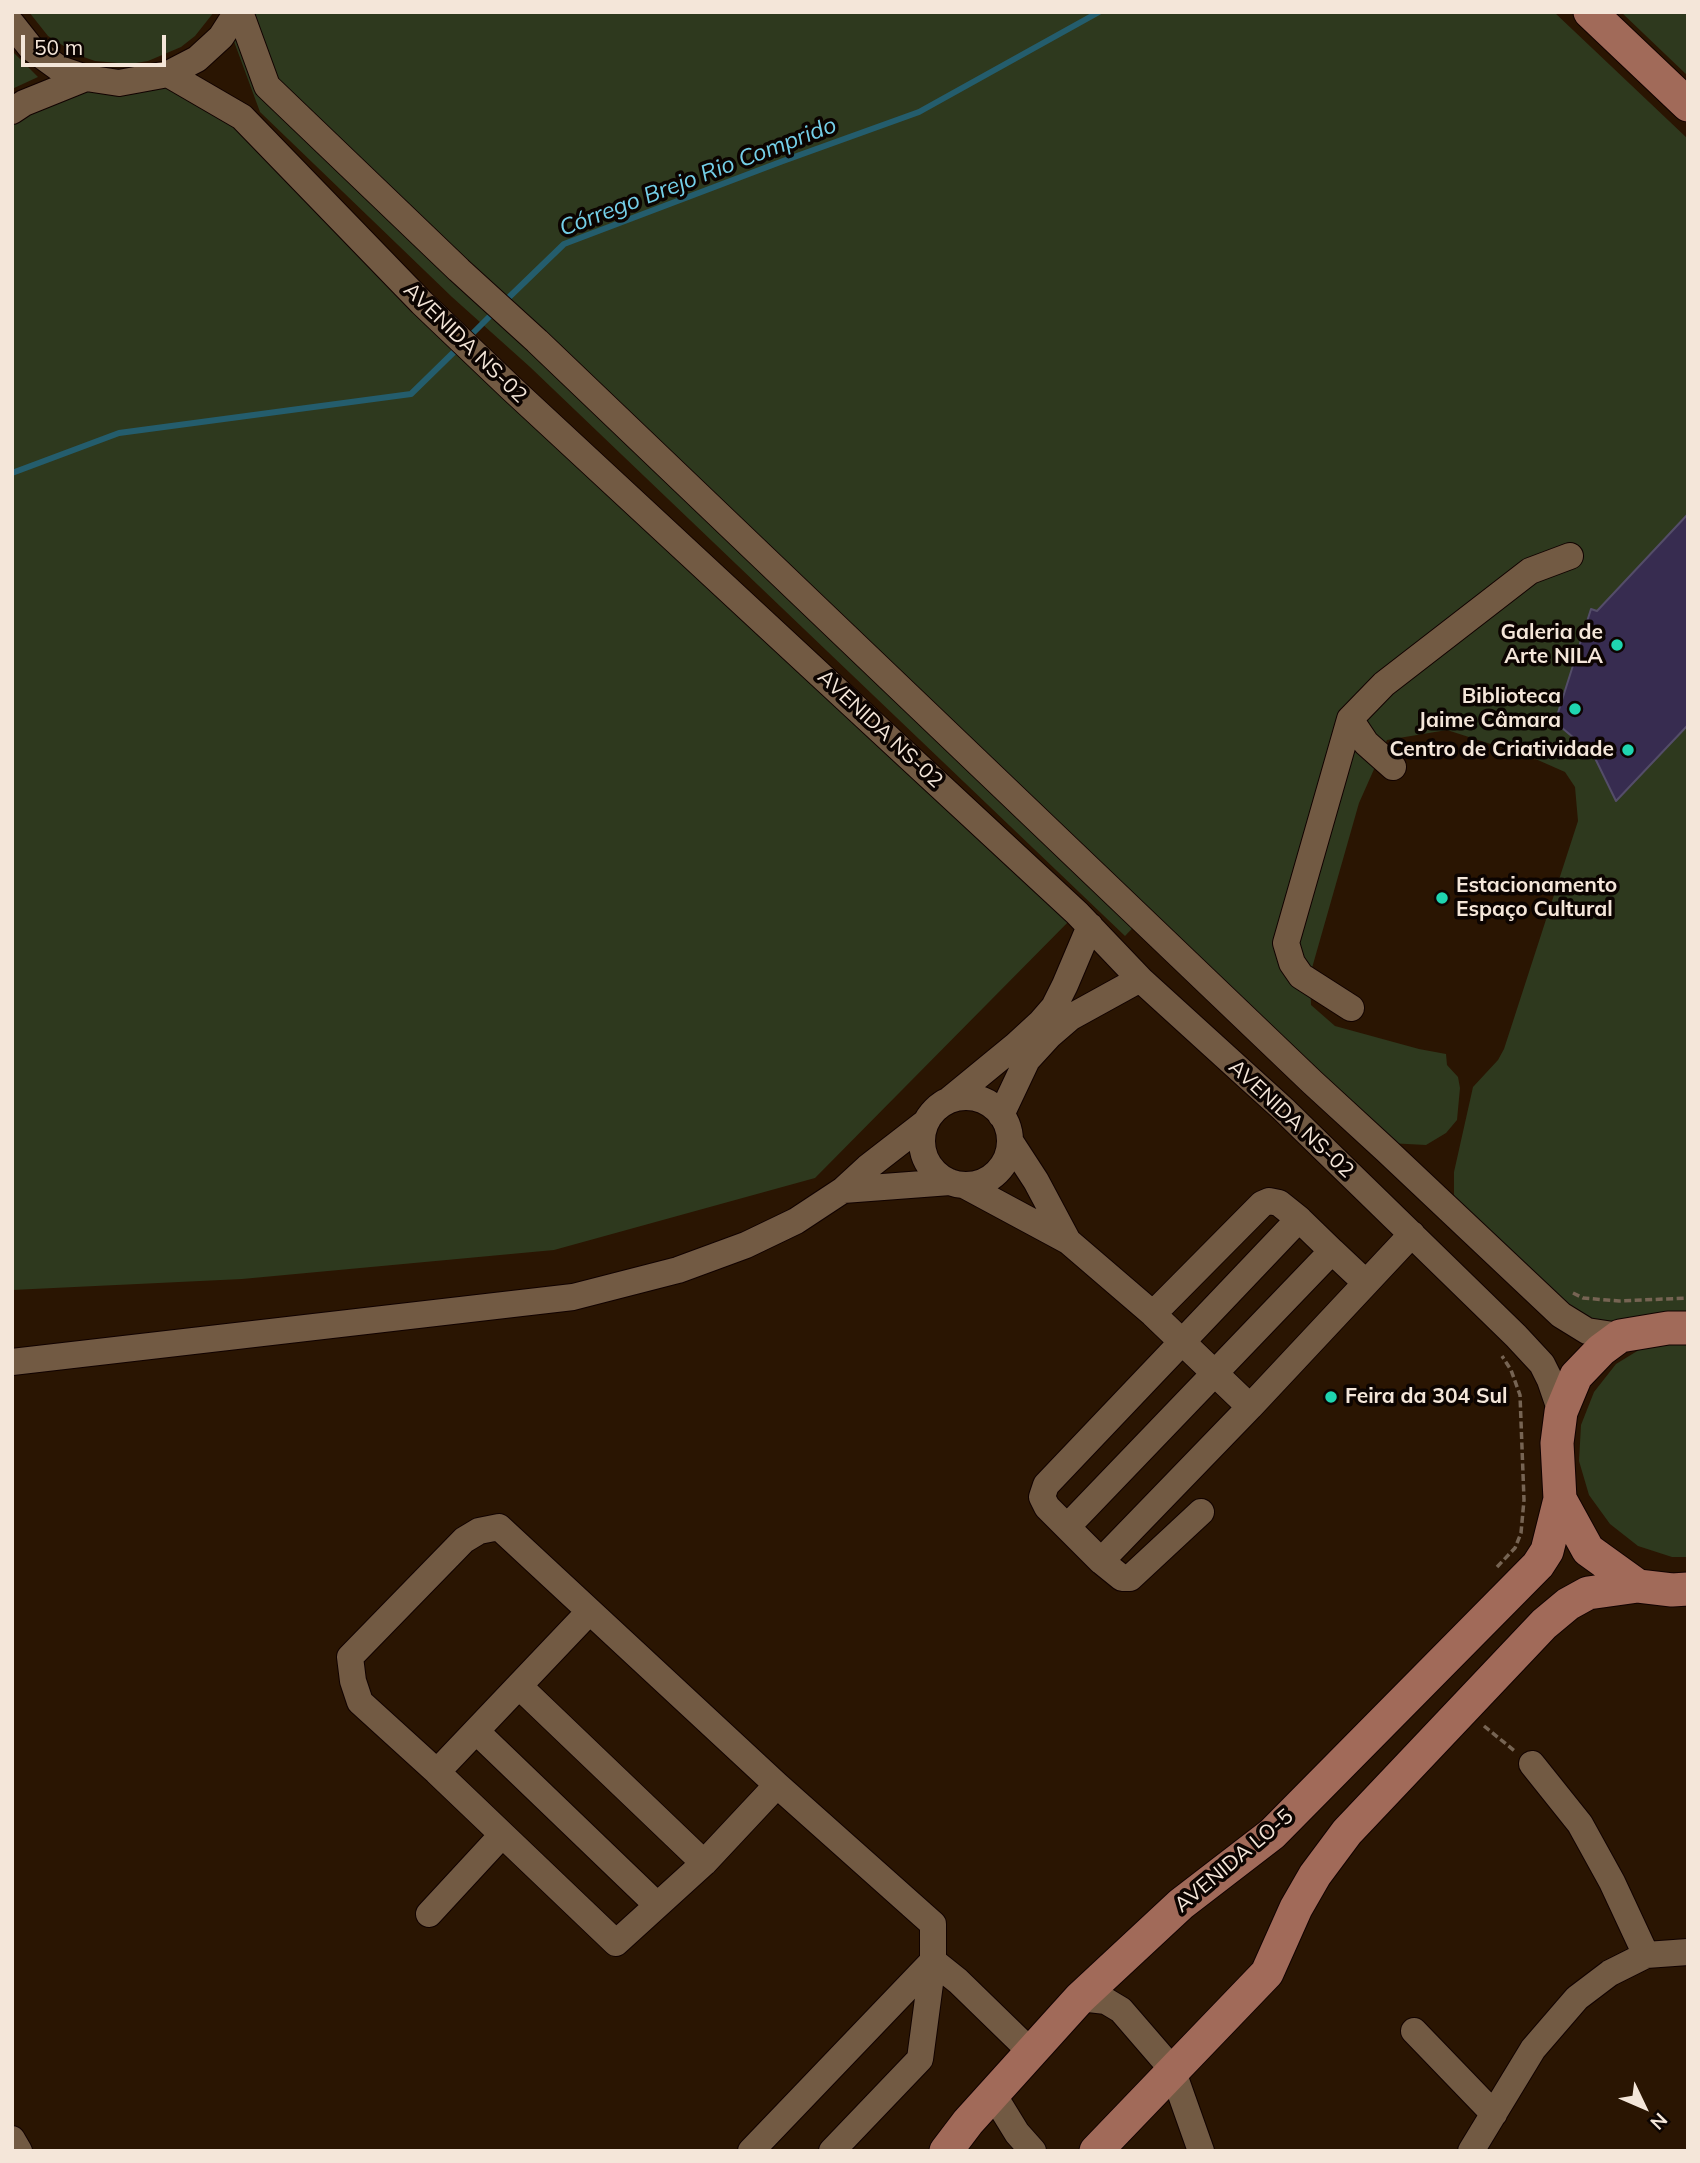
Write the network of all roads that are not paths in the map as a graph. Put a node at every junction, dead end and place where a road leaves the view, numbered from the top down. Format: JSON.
{"nodes":[{"id":1,"x":238,"y":12,"type":"edge"},
{"id":2,"x":1590,"y":12,"type":"edge"},
{"id":3,"x":12,"y":23,"type":"edge"},
{"id":4,"x":168,"y":75,"type":"junction"},
{"id":5,"x":86,"y":78,"type":"junction"},
{"id":6,"x":1688,"y":105,"type":"edge"},
{"id":7,"x":12,"y":111,"type":"edge"},
{"id":8,"x":1570,"y":556,"type":"dead end"},
{"id":9,"x":1350,"y":719,"type":"junction"},
{"id":10,"x":1393,"y":767,"type":"dead end"},
{"id":11,"x":1090,"y":926,"type":"junction"},
{"id":12,"x":1140,"y":979,"type":"junction"},
{"id":13,"x":1351,"y":1008,"type":"dead end"},
{"id":14,"x":948,"y":1100,"type":"junction"},
{"id":15,"x":1001,"y":1115,"type":"junction"},
{"id":16,"x":926,"y":1122,"type":"junction"},
{"id":17,"x":1010,"y":1141,"type":"junction"},
{"id":18,"x":957,"y":1184,"type":"junction"},
{"id":19,"x":843,"y":1191,"type":"junction"},
{"id":20,"x":1299,"y":1219,"type":"junction"},
{"id":21,"x":1412,"y":1234,"type":"junction"},
{"id":22,"x":1068,"y":1241,"type":"junction"},
{"id":23,"x":1332,"y":1251,"type":"junction"},
{"id":24,"x":1366,"y":1283,"type":"junction"},
{"id":25,"x":1153,"y":1314,"type":"junction"},
{"id":26,"x":1688,"y":1328,"type":"edge"},
{"id":27,"x":1620,"y":1336,"type":"junction"},
{"id":28,"x":1182,"y":1343,"type":"junction"},
{"id":29,"x":12,"y":1362,"type":"edge"},
{"id":30,"x":1214,"y":1373,"type":"junction"},
{"id":31,"x":1250,"y":1407,"type":"junction"},
{"id":32,"x":1561,"y":1412,"type":"junction"},
{"id":33,"x":1560,"y":1499,"type":"junction"},
{"id":34,"x":1201,"y":1512,"type":"dead end"},
{"id":35,"x":1067,"y":1527,"type":"junction"},
{"id":36,"x":1101,"y":1561,"type":"junction"},
{"id":37,"x":1638,"y":1586,"type":"junction"},
{"id":38,"x":1688,"y":1589,"type":"edge"},
{"id":39,"x":589,"y":1612,"type":"junction"},
{"id":40,"x":519,"y":1686,"type":"junction"},
{"id":41,"x":477,"y":1731,"type":"junction"},
{"id":42,"x":1532,"y":1764,"type":"road end"},
{"id":43,"x":437,"y":1772,"type":"junction"},
{"id":44,"x":777,"y":1785,"type":"junction"},
{"id":45,"x":502,"y":1835,"type":"junction"},
{"id":46,"x":704,"y":1863,"type":"junction"},
{"id":47,"x":657,"y":1905,"type":"junction"},
{"id":48,"x":429,"y":1914,"type":"dead end"},
{"id":49,"x":1688,"y":1952,"type":"edge"},
{"id":50,"x":1646,"y":1955,"type":"junction"},
{"id":51,"x":933,"y":1961,"type":"junction"},
{"id":52,"x":1080,"y":1998,"type":"junction"},
{"id":53,"x":1413,"y":2031,"type":"dead end"},
{"id":54,"x":1031,"y":2052,"type":"junction"},
{"id":55,"x":1172,"y":2070,"type":"junction"},
{"id":56,"x":993,"y":2094,"type":"junction"},
{"id":57,"x":1494,"y":2114,"type":"junction"},
{"id":58,"x":12,"y":2139,"type":"edge"},
{"id":59,"x":19,"y":2151,"type":"edge"},
{"id":60,"x":751,"y":2151,"type":"edge"},
{"id":61,"x":832,"y":2151,"type":"edge"},
{"id":62,"x":946,"y":2151,"type":"edge"},
{"id":63,"x":1033,"y":2151,"type":"edge"},
{"id":64,"x":1096,"y":2151,"type":"edge"},
{"id":65,"x":1201,"y":2151,"type":"edge"},
{"id":66,"x":1471,"y":2151,"type":"edge"}],
"edges":[{"from":1,"to":4,"type":"street"},
{"from":1,"to":27,"type":"street","name":"AVENIDA NS-02"},
{"from":2,"to":6,"type":"main road"},
{"from":3,"to":5,"type":"street"},
{"from":4,"to":5,"type":"street"},
{"from":4,"to":11,"type":"street","name":"AVENIDA NS-02"},
{"from":5,"to":7,"type":"street"},
{"from":8,"to":9,"type":"street"},
{"from":9,"to":10,"type":"street"},
{"from":9,"to":13,"type":"street"},
{"from":11,"to":12,"type":"street","name":"AVENIDA NS-02"},
{"from":11,"to":14,"type":"street"},
{"from":12,"to":15,"type":"street"},
{"from":12,"to":21,"type":"street","name":"AVENIDA NS-02"},
{"from":14,"to":15,"type":"street"},
{"from":14,"to":16,"type":"street"},
{"from":15,"to":17,"type":"street"},
{"from":16,"to":18,"type":"street"},
{"from":16,"to":19,"type":"street"},
{"from":17,"to":18,"type":"street"},
{"from":17,"to":22,"type":"street"},
{"from":18,"to":19,"type":"street"},
{"from":18,"to":22,"type":"street"},
{"from":19,"to":29,"type":"street"},
{"from":20,"to":23,"type":"street"},
{"from":20,"to":25,"type":"street"},
{"from":20,"to":28,"type":"street"},
{"from":21,"to":24,"type":"street"},
{"from":21,"to":32,"type":"street","name":"AVENIDA NS-02"},
{"from":22,"to":25,"type":"street"},
{"from":23,"to":24,"type":"street"},
{"from":23,"to":30,"type":"street"},
{"from":24,"to":31,"type":"street"},
{"from":25,"to":28,"type":"street"},
{"from":26,"to":27,"type":"main road"},
{"from":27,"to":32,"type":"main road"},
{"from":28,"to":30,"type":"street"},
{"from":28,"to":35,"type":"street"},
{"from":30,"to":31,"type":"street"},
{"from":30,"to":35,"type":"street"},
{"from":31,"to":36,"type":"street"},
{"from":32,"to":33,"type":"main road"},
{"from":33,"to":37,"type":"main road"},
{"from":33,"to":52,"type":"main road","name":"AVENIDA LO-5"},
{"from":34,"to":36,"type":"street"},
{"from":35,"to":36,"type":"street"},
{"from":37,"to":38,"type":"main road"},
{"from":37,"to":55,"type":"main road"},
{"from":39,"to":40,"type":"street"},
{"from":39,"to":43,"type":"street"},
{"from":39,"to":44,"type":"street"},
{"from":40,"to":41,"type":"street"},
{"from":40,"to":46,"type":"street"},
{"from":41,"to":43,"type":"street"},
{"from":41,"to":47,"type":"street"},
{"from":42,"to":50,"type":"street"},
{"from":43,"to":45,"type":"street"},
{"from":44,"to":46,"type":"street"},
{"from":44,"to":51,"type":"street"},
{"from":45,"to":47,"type":"street"},
{"from":45,"to":48,"type":"street"},
{"from":46,"to":47,"type":"street"},
{"from":49,"to":50,"type":"street"},
{"from":50,"to":57,"type":"street"},
{"from":51,"to":54,"type":"street"},
{"from":51,"to":60,"type":"street"},
{"from":51,"to":61,"type":"street"},
{"from":52,"to":54,"type":"main road","name":"AVENIDA LO-5"},
{"from":52,"to":55,"type":"street"},
{"from":53,"to":57,"type":"street"},
{"from":54,"to":56,"type":"main road","name":"AVENIDA LO-5"},
{"from":55,"to":64,"type":"main road"},
{"from":55,"to":65,"type":"street"},
{"from":56,"to":62,"type":"main road","name":"AVENIDA LO-5"},
{"from":56,"to":63,"type":"street"},
{"from":57,"to":66,"type":"street"},
{"from":58,"to":59,"type":"street"}]}
